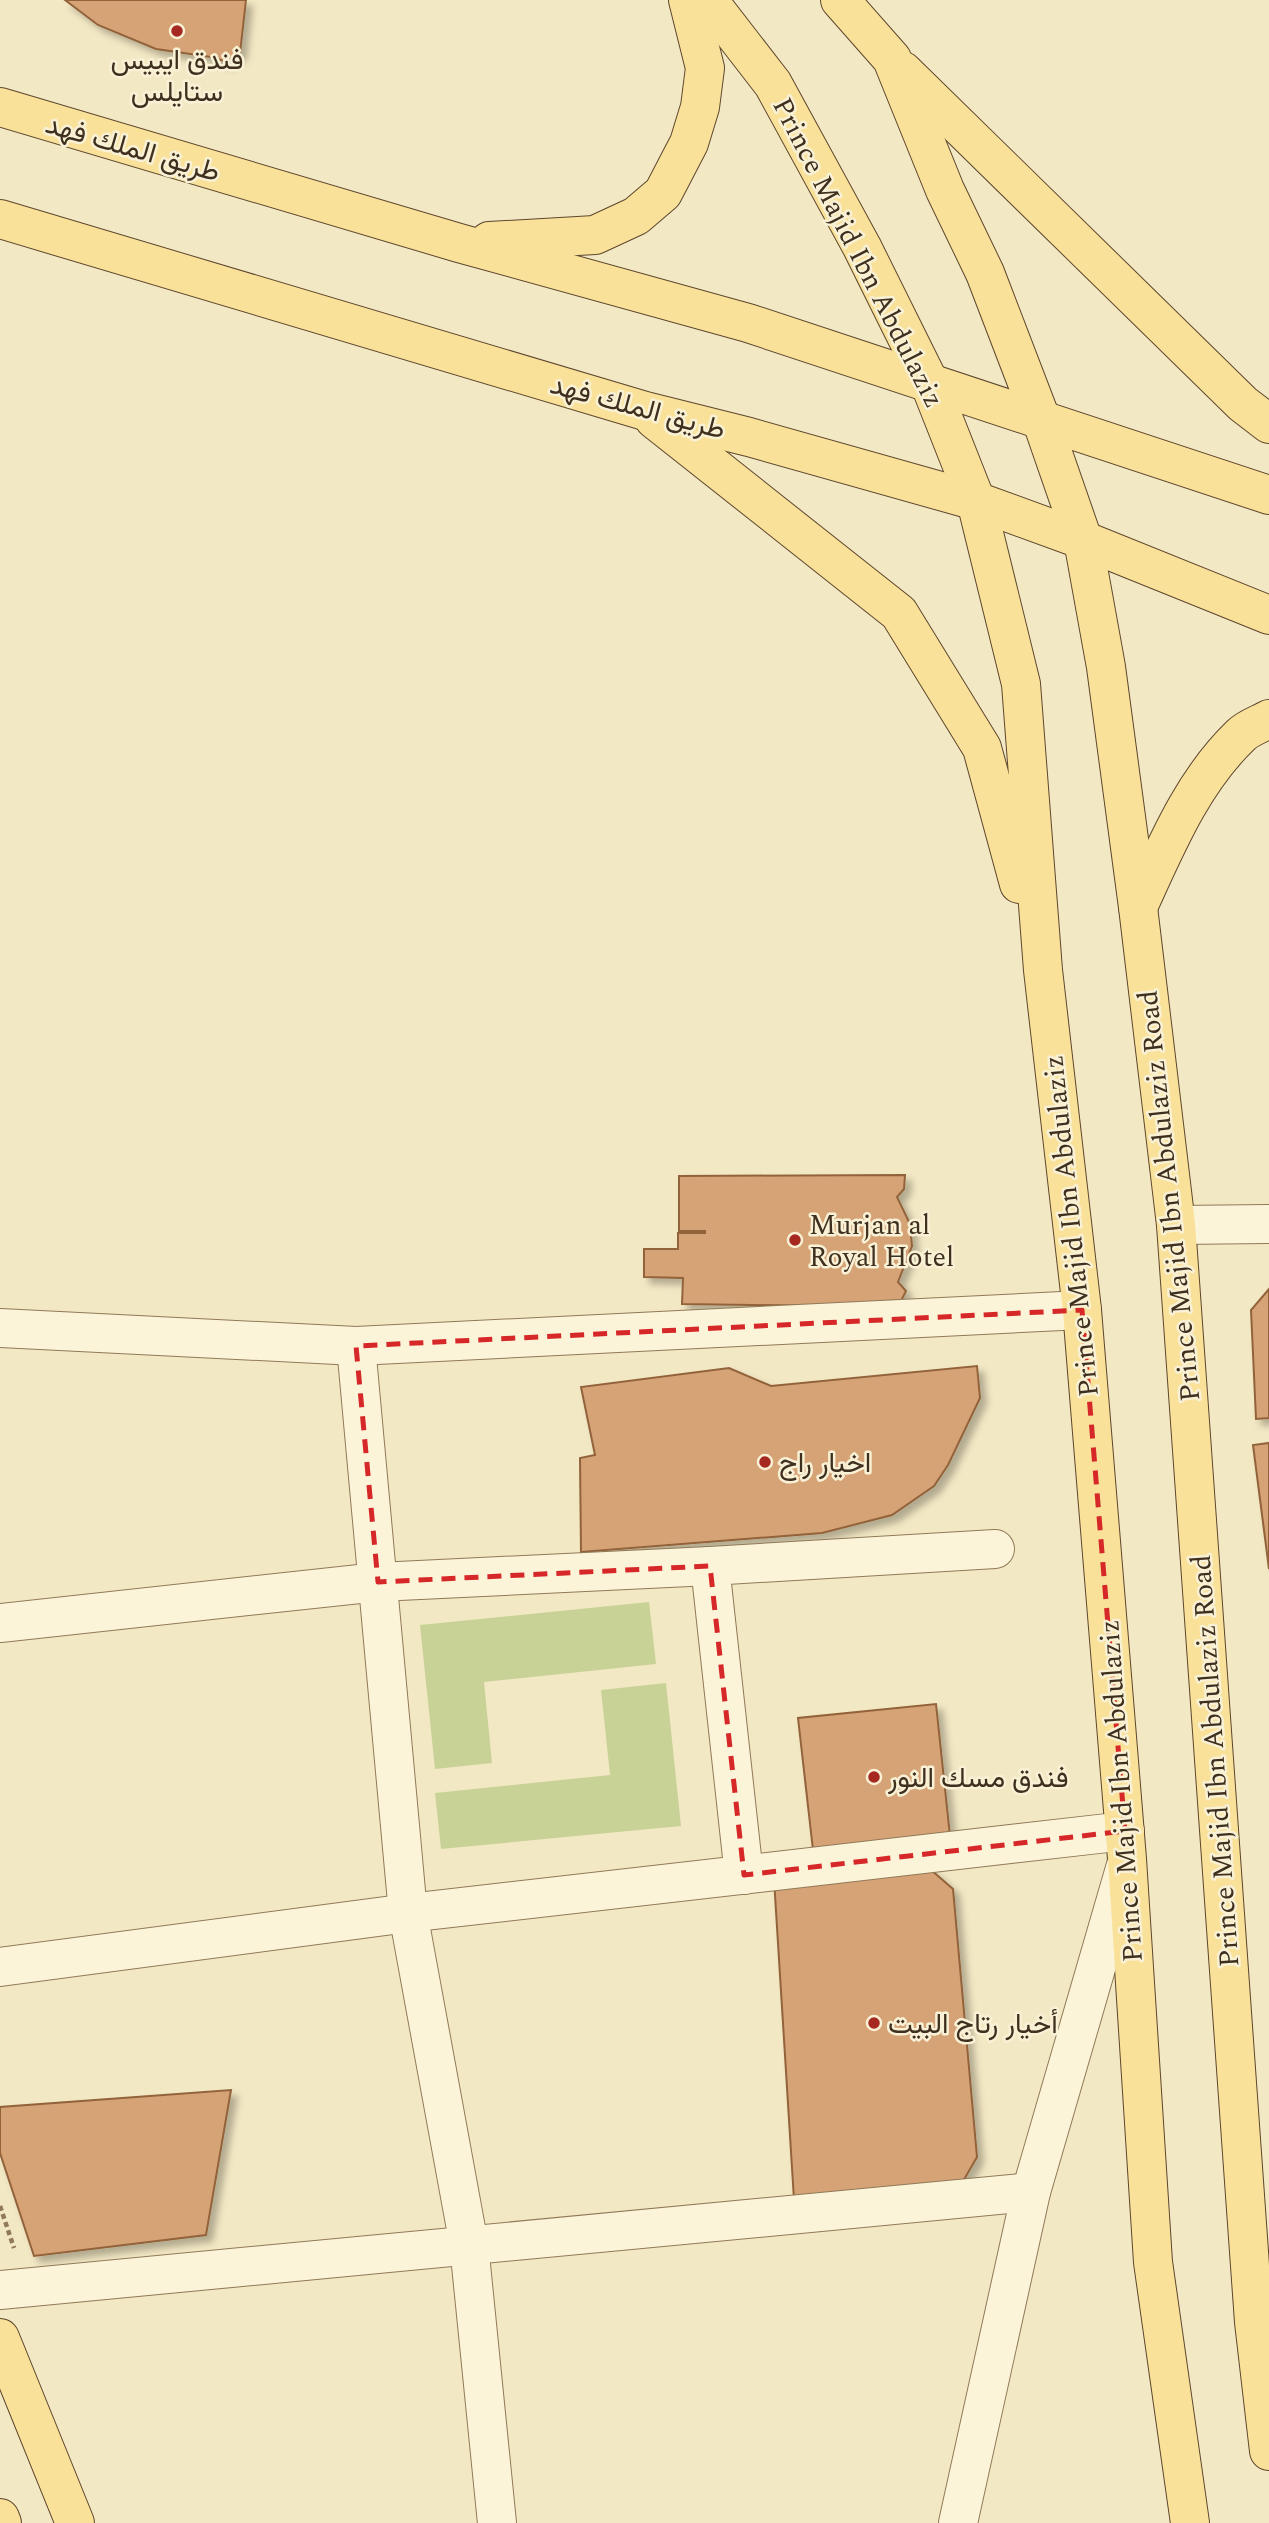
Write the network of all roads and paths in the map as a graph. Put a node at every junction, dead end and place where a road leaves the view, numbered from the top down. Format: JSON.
{"nodes":[{"id":1,"x":688,"y":0,"type":"edge"},
{"id":2,"x":708,"y":0,"type":"edge"},
{"id":3,"x":844,"y":1,"type":"edge"},
{"id":4,"x":892,"y":60,"type":"junction"},
{"id":5,"x":0,"y":107,"type":"edge"},
{"id":6,"x":0,"y":219,"type":"edge"},
{"id":7,"x":459,"y":243,"type":"junction"},
{"id":8,"x":929,"y":382,"type":"junction"},
{"id":9,"x":1260,"y":408,"type":"edge"},
{"id":10,"x":645,"y":411,"type":"junction"},
{"id":11,"x":1041,"y":419,"type":"junction"},
{"id":12,"x":1269,"y":495,"type":"edge"},
{"id":13,"x":976,"y":501,"type":"junction"},
{"id":14,"x":1083,"y":540,"type":"junction"},
{"id":15,"x":1269,"y":615,"type":"edge"},
{"id":16,"x":1269,"y":719,"type":"edge"},
{"id":17,"x":1138,"y":907,"type":"junction"},
{"id":18,"x":1043,"y":971,"type":"junction"},
{"id":19,"x":1269,"y":1224,"type":"edge"},
{"id":20,"x":1176,"y":1225,"type":"junction"},
{"id":21,"x":1082,"y":1310,"type":"junction"},
{"id":22,"x":0,"y":1328,"type":"edge"},
{"id":23,"x":356,"y":1346,"type":"junction"},
{"id":24,"x":995,"y":1549,"type":"dead end"},
{"id":25,"x":710,"y":1566,"type":"junction"},
{"id":26,"x":378,"y":1582,"type":"junction"},
{"id":27,"x":0,"y":1623,"type":"edge"},
{"id":28,"x":1126,"y":1845,"type":"junction"},
{"id":29,"x":744,"y":1875,"type":"junction"},
{"id":30,"x":408,"y":1913,"type":"junction"},
{"id":31,"x":0,"y":1967,"type":"edge"},
{"id":32,"x":1031,"y":2192,"type":"junction"},
{"id":33,"x":469,"y":2245,"type":"junction"},
{"id":34,"x":0,"y":2290,"type":"edge"},
{"id":35,"x":1261,"y":2322,"type":"edge"},
{"id":36,"x":0,"y":2338,"type":"edge"},
{"id":37,"x":1269,"y":2451,"type":"edge"},
{"id":38,"x":0,"y":2518,"type":"edge"},
{"id":39,"x":2,"y":2523,"type":"edge"},
{"id":40,"x":75,"y":2523,"type":"edge"},
{"id":41,"x":497,"y":2523,"type":"edge"},
{"id":42,"x":957,"y":2523,"type":"edge"},
{"id":43,"x":1190,"y":2523,"type":"edge"}],
"edges":[{"from":1,"to":7,"type":"main road"},
{"from":2,"to":8,"type":"main road","name":"Prince Majid Ibn Abdulaziz"},
{"from":3,"to":4,"type":"main road","name":"Prince Majid Ibn Abdulaziz Road"},
{"from":4,"to":9,"type":"main road"},
{"from":4,"to":11,"type":"main road","name":"Prince Majid Ibn Abdulaziz Road"},
{"from":5,"to":7,"type":"main road","name":"طريق الملك فهد"},
{"from":6,"to":10,"type":"main road","name":"طريق الملك فهد"},
{"from":7,"to":8,"type":"main road","name":"طريق الملك فهد"},
{"from":8,"to":11,"type":"main road","name":"طريق الملك فهد"},
{"from":8,"to":13,"type":"main road","name":"Prince Majid Ibn Abdulaziz"},
{"from":10,"to":13,"type":"main road","name":"طريق الملك فهد"},
{"from":10,"to":18,"type":"main road"},
{"from":11,"to":12,"type":"main road","name":"طريق الملك فهد"},
{"from":11,"to":14,"type":"main road","name":"Prince Majid Ibn Abdulaziz Road"},
{"from":13,"to":14,"type":"main road","name":"طريق الملك فهد"},
{"from":13,"to":18,"type":"main road","name":"Prince Majid Ibn Abdulaziz"},
{"from":14,"to":15,"type":"main road","name":"طريق الملك فهد"},
{"from":14,"to":17,"type":"main road","name":"Prince Majid Ibn Abdulaziz Road"},
{"from":16,"to":17,"type":"main road"},
{"from":17,"to":20,"type":"main road","name":"Prince Majid Ibn Abdulaziz Road"},
{"from":18,"to":21,"type":"main road","name":"Prince Majid Ibn Abdulaziz"},
{"from":19,"to":20,"type":"street"},
{"from":20,"to":35,"type":"main road","name":"Prince Majid Ibn Abdulaziz Road"},
{"from":21,"to":23,"type":"street"},
{"from":21,"to":28,"type":"main road","name":"Prince Majid Ibn Abdulaziz"},
{"from":22,"to":23,"type":"street"},
{"from":23,"to":26,"type":"street"},
{"from":24,"to":25,"type":"street"},
{"from":25,"to":26,"type":"street"},
{"from":25,"to":29,"type":"street"},
{"from":26,"to":27,"type":"street"},
{"from":26,"to":30,"type":"street"},
{"from":28,"to":29,"type":"street"},
{"from":28,"to":32,"type":"street"},
{"from":28,"to":43,"type":"main road","name":"Prince Majid Ibn Abdulaziz"},
{"from":29,"to":30,"type":"street"},
{"from":30,"to":31,"type":"street"},
{"from":30,"to":33,"type":"street"},
{"from":32,"to":33,"type":"street"},
{"from":32,"to":42,"type":"street"},
{"from":33,"to":34,"type":"street"},
{"from":33,"to":41,"type":"street"},
{"from":35,"to":37,"type":"main road","name":"Prince Majid Ibn Abdulaziz Road"},
{"from":36,"to":40,"type":"main road"},
{"from":38,"to":39,"type":"main road"}]}
